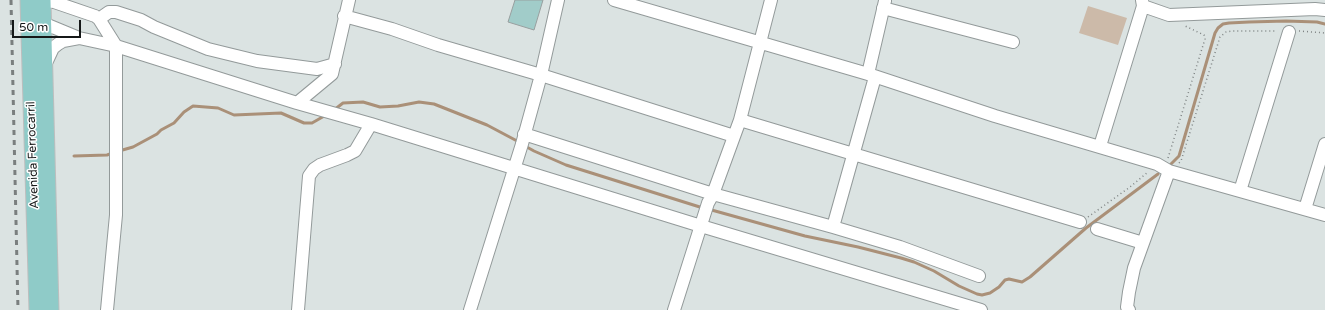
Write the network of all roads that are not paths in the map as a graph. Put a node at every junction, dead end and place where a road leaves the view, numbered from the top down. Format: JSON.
{"nodes":[{"id":1,"x":28,"y":0,"type":"edge"},
{"id":2,"x":38,"y":0,"type":"edge"},
{"id":3,"x":43,"y":0,"type":"edge"},
{"id":4,"x":349,"y":0,"type":"edge"},
{"id":5,"x":558,"y":0,"type":"edge"},
{"id":6,"x":614,"y":0,"type":"edge"},
{"id":7,"x":771,"y":0,"type":"edge"},
{"id":8,"x":1143,"y":3,"type":"edge"},
{"id":9,"x":884,"y":4,"type":"edge"},
{"id":10,"x":1325,"y":10,"type":"edge"},
{"id":11,"x":344,"y":16,"type":"junction"},
{"id":12,"x":28,"y":17,"type":"junction"},
{"id":13,"x":99,"y":19,"type":"junction"},
{"id":14,"x":43,"y":24,"type":"junction"},
{"id":15,"x":1289,"y":32,"type":"road end"},
{"id":16,"x":79,"y":38,"type":"junction"},
{"id":17,"x":1013,"y":42,"type":"dead end"},
{"id":18,"x":760,"y":43,"type":"junction"},
{"id":19,"x":116,"y":46,"type":"junction"},
{"id":20,"x":335,"y":64,"type":"junction"},
{"id":21,"x":44,"y":68,"type":"junction"},
{"id":22,"x":541,"y":75,"type":"junction"},
{"id":23,"x":871,"y":76,"type":"junction"},
{"id":24,"x":297,"y":103,"type":"junction"},
{"id":25,"x":740,"y":120,"type":"junction"},
{"id":26,"x":371,"y":124,"type":"junction"},
{"id":27,"x":524,"y":134,"type":"junction"},
{"id":28,"x":734,"y":136,"type":"junction"},
{"id":29,"x":1325,"y":144,"type":"edge"},
{"id":30,"x":1100,"y":146,"type":"junction"},
{"id":31,"x":852,"y":154,"type":"junction"},
{"id":32,"x":514,"y":169,"type":"junction"},
{"id":33,"x":1169,"y":171,"type":"junction"},
{"id":34,"x":1240,"y":191,"type":"junction"},
{"id":35,"x":713,"y":194,"type":"junction"},
{"id":36,"x":1305,"y":209,"type":"junction"},
{"id":37,"x":1325,"y":215,"type":"edge"},
{"id":38,"x":1080,"y":222,"type":"road end"},
{"id":39,"x":701,"y":226,"type":"junction"},
{"id":40,"x":833,"y":227,"type":"junction"},
{"id":41,"x":1097,"y":229,"type":"dead end"},
{"id":42,"x":1143,"y":243,"type":"junction"},
{"id":43,"x":979,"y":276,"type":"dead end"},
{"id":44,"x":37,"y":310,"type":"edge"},
{"id":45,"x":51,"y":310,"type":"edge"},
{"id":46,"x":107,"y":310,"type":"edge"},
{"id":47,"x":298,"y":310,"type":"edge"},
{"id":48,"x":470,"y":310,"type":"edge"},
{"id":49,"x":674,"y":310,"type":"edge"},
{"id":50,"x":981,"y":310,"type":"edge"},
{"id":51,"x":1129,"y":310,"type":"edge"}],
"edges":[{"from":1,"to":12,"type":"main road","name":"Avenida Ferrocarril"},
{"from":2,"to":3,"type":"street"},
{"from":3,"to":13,"type":"street"},
{"from":3,"to":14,"type":"main road","name":"Avenida Ferrocarril"},
{"from":4,"to":11,"type":"street"},
{"from":5,"to":22,"type":"street"},
{"from":6,"to":18,"type":"street"},
{"from":7,"to":18,"type":"street"},
{"from":8,"to":10,"type":"street"},
{"from":8,"to":30,"type":"street"},
{"from":9,"to":17,"type":"street"},
{"from":9,"to":23,"type":"street"},
{"from":11,"to":20,"type":"street"},
{"from":11,"to":22,"type":"street"},
{"from":12,"to":14,"type":"street"},
{"from":12,"to":44,"type":"main road","name":"Avenida Ferrocarril"},
{"from":13,"to":19,"type":"street"},
{"from":13,"to":20,"type":"street"},
{"from":14,"to":16,"type":"street"},
{"from":14,"to":21,"type":"main road","name":"Avenida Ferrocarril"},
{"from":15,"to":34,"type":"street"},
{"from":16,"to":19,"type":"street"},
{"from":16,"to":21,"type":"street"},
{"from":18,"to":23,"type":"street"},
{"from":18,"to":25,"type":"street"},
{"from":19,"to":24,"type":"street"},
{"from":19,"to":46,"type":"street"},
{"from":20,"to":24,"type":"street"},
{"from":21,"to":45,"type":"main road","name":"Avenida Ferrocarril"},
{"from":22,"to":27,"type":"street"},
{"from":22,"to":28,"type":"street"},
{"from":23,"to":30,"type":"street"},
{"from":23,"to":31,"type":"street"},
{"from":24,"to":26,"type":"street"},
{"from":25,"to":28,"type":"street"},
{"from":25,"to":31,"type":"street"},
{"from":26,"to":32,"type":"street"},
{"from":26,"to":47,"type":"street"},
{"from":27,"to":32,"type":"street"},
{"from":27,"to":35,"type":"street"},
{"from":28,"to":35,"type":"street"},
{"from":29,"to":36,"type":"street"},
{"from":30,"to":33,"type":"street"},
{"from":31,"to":38,"type":"street"},
{"from":31,"to":40,"type":"street"},
{"from":32,"to":39,"type":"street"},
{"from":32,"to":48,"type":"street"},
{"from":33,"to":34,"type":"street"},
{"from":33,"to":42,"type":"street"},
{"from":34,"to":36,"type":"street"},
{"from":35,"to":39,"type":"street"},
{"from":35,"to":40,"type":"street"},
{"from":36,"to":37,"type":"street"},
{"from":39,"to":49,"type":"street"},
{"from":39,"to":50,"type":"street"},
{"from":40,"to":43,"type":"street"},
{"from":41,"to":42,"type":"street"},
{"from":42,"to":51,"type":"street"}]}
